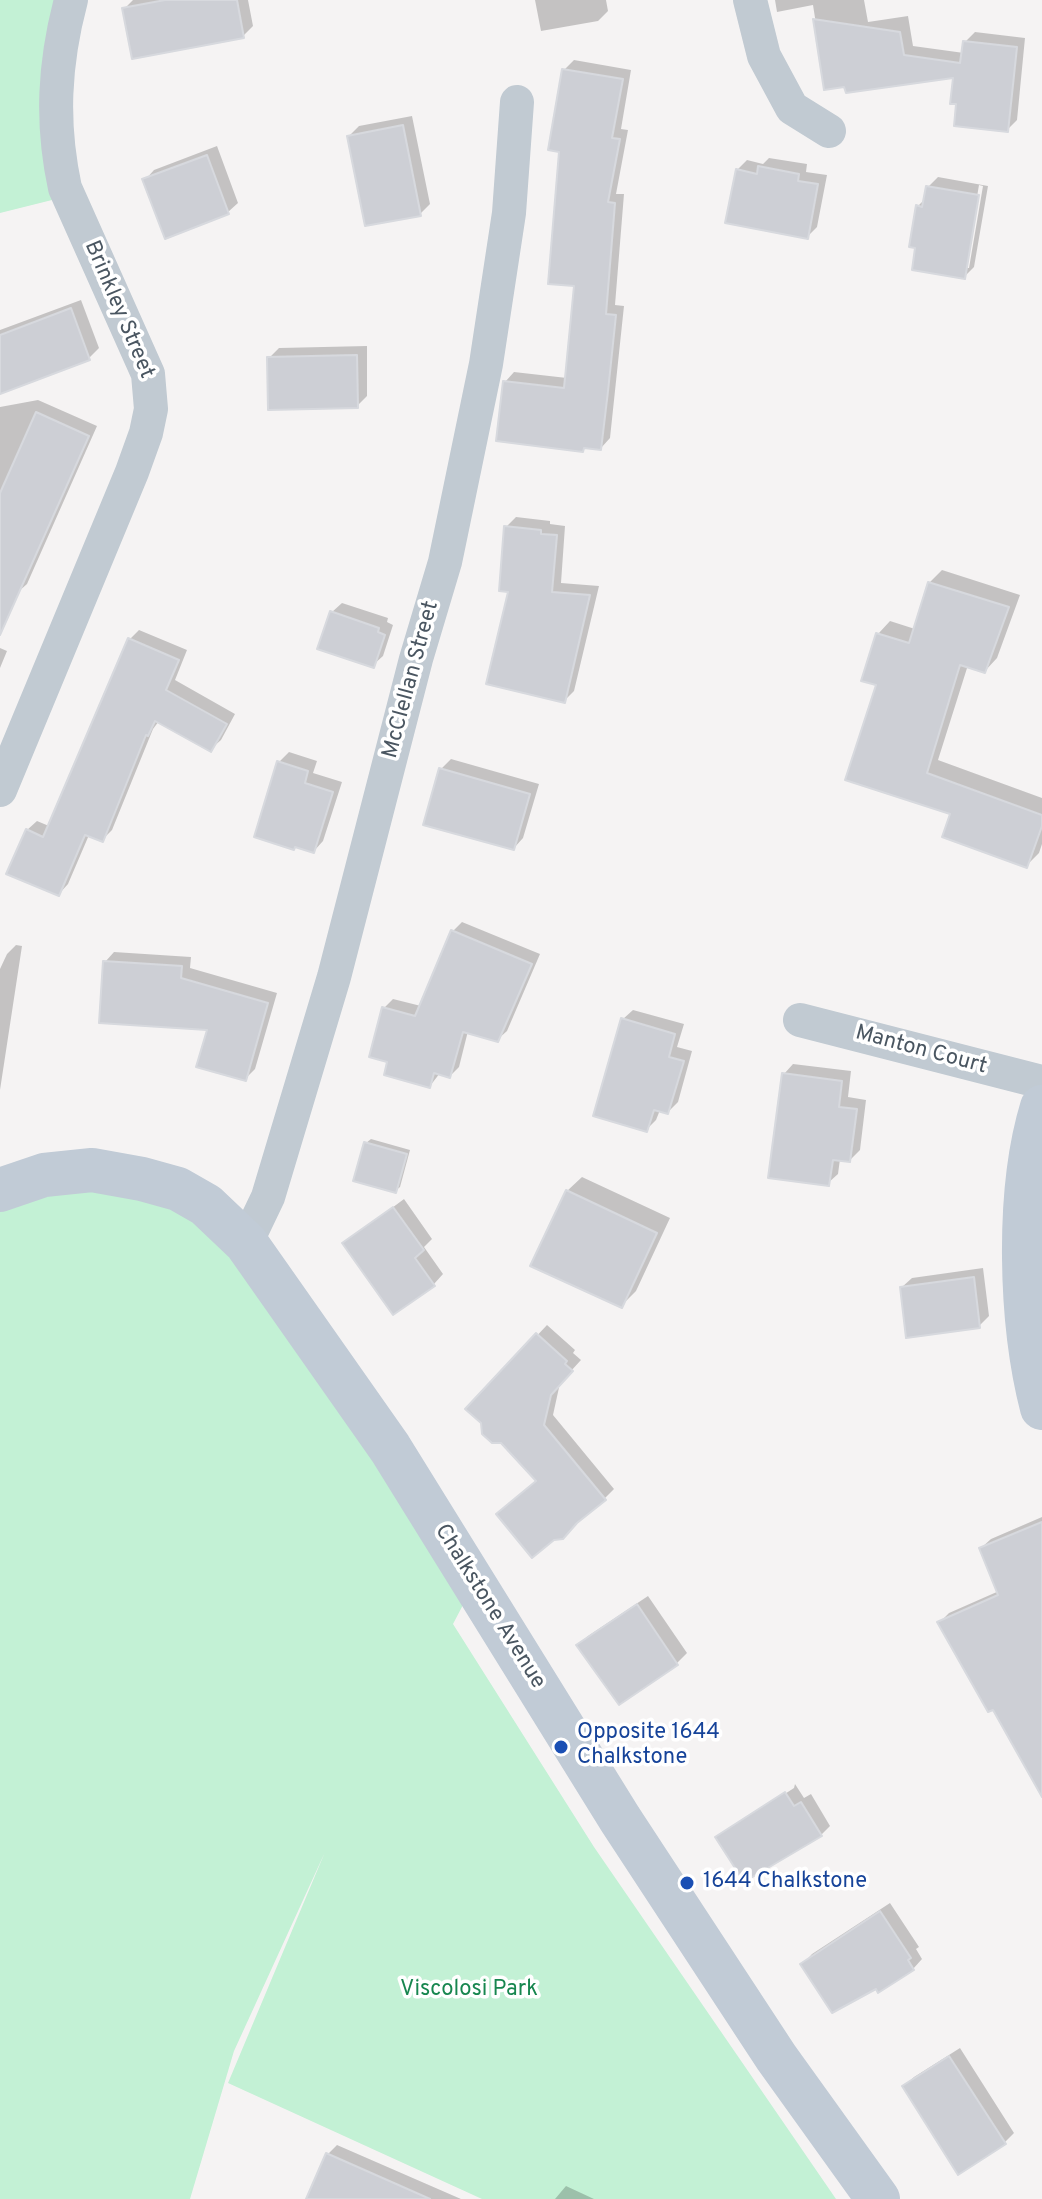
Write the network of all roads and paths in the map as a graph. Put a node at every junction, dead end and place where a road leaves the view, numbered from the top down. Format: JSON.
{"nodes":[{"id":1,"x":71,"y":0,"type":"edge"},
{"id":2,"x":750,"y":0,"type":"edge"},
{"id":3,"x":517,"y":102,"type":"dead end"},
{"id":4,"x":829,"y":131,"type":"dead end"},
{"id":5,"x":0,"y":790,"type":"edge"},
{"id":6,"x":800,"y":1020,"type":"dead end"},
{"id":7,"x":1042,"y":1082,"type":"edge"},
{"id":8,"x":1042,"y":1107,"type":"edge"},
{"id":9,"x":0,"y":1190,"type":"edge"},
{"id":10,"x":246,"y":1243,"type":"junction"},
{"id":11,"x":1042,"y":1408,"type":"edge"},
{"id":12,"x":878,"y":2199,"type":"edge"}],
"edges":[{"from":1,"to":5,"type":"street","name":"Brinkley Street"},
{"from":2,"to":4,"type":"street"},
{"from":3,"to":10,"type":"street","name":"McClellan Street"},
{"from":6,"to":7,"type":"street","name":"Manton Court"},
{"from":8,"to":11,"type":"main road"},
{"from":9,"to":10,"type":"main road","name":"Chalkstone Avenue"},
{"from":10,"to":12,"type":"main road","name":"Chalkstone Avenue"}]}
